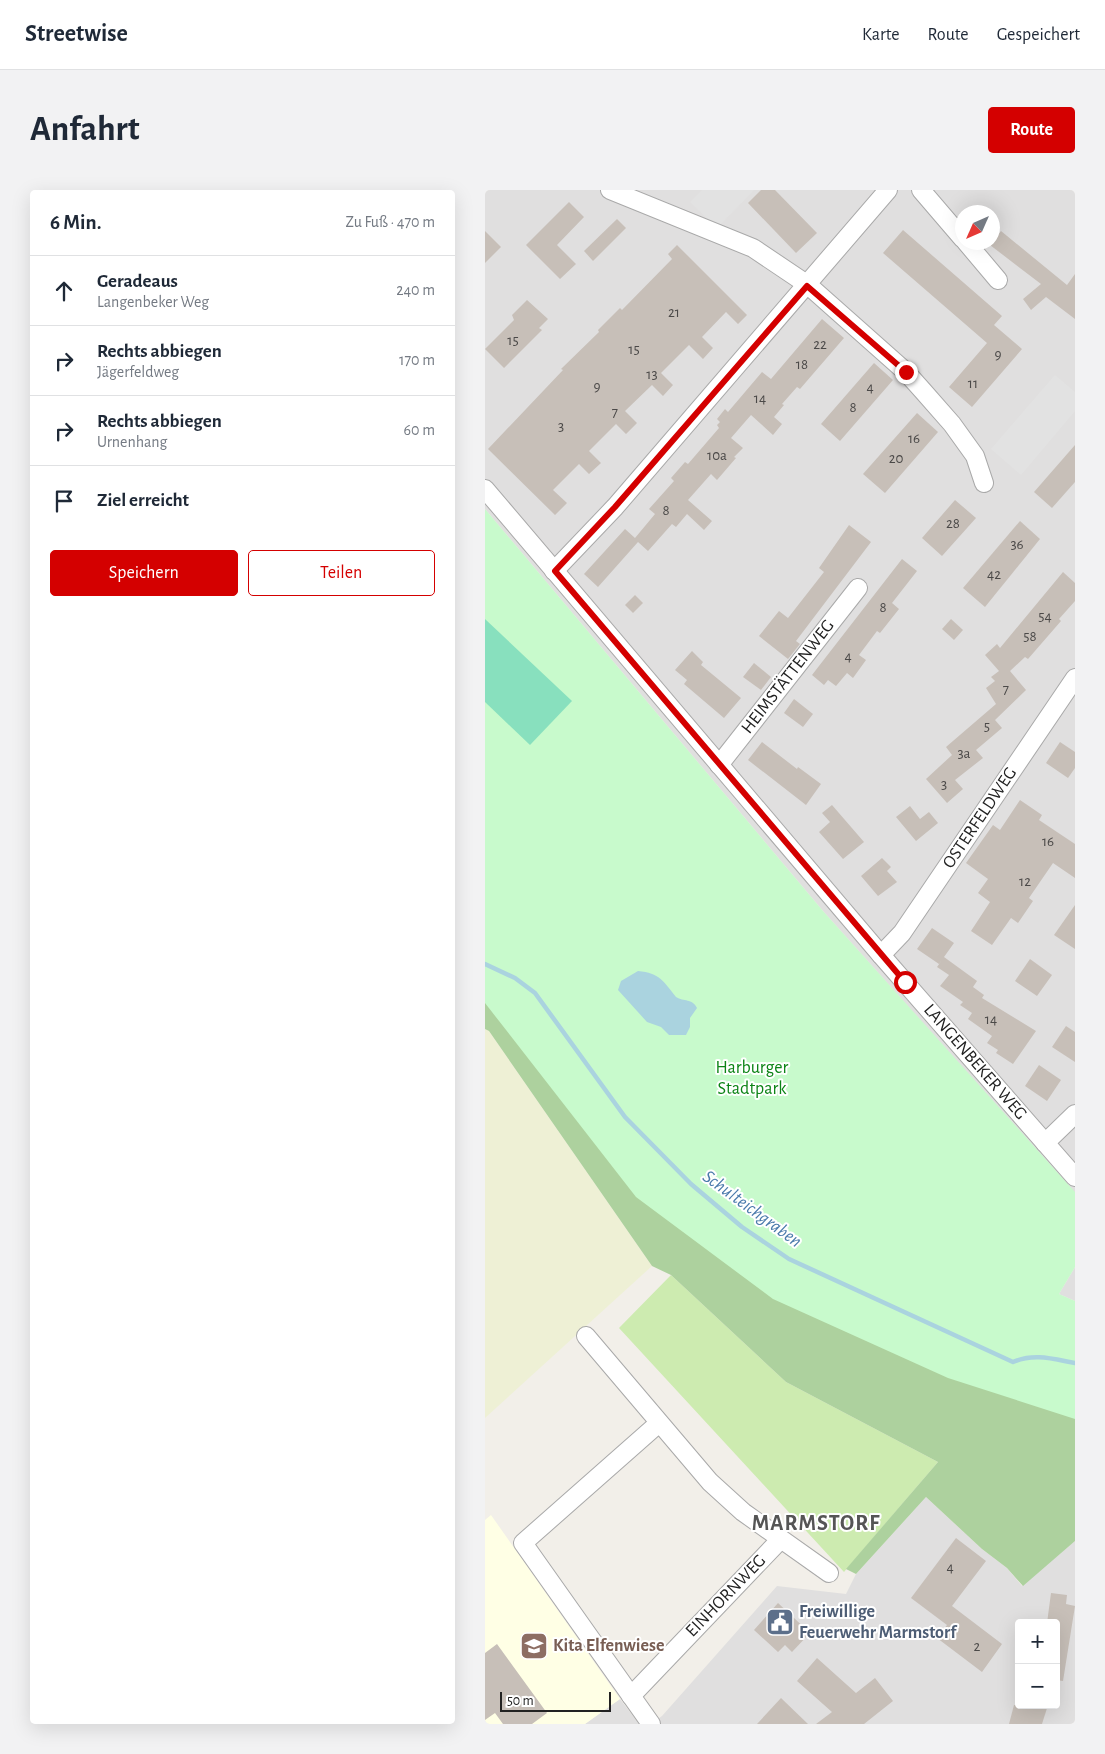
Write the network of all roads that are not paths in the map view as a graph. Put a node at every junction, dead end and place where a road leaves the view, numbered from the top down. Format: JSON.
{"nodes":[{"id":1,"x":610,"y":190,"type":"edge"},
{"id":2,"x":888,"y":190,"type":"edge"},
{"id":3,"x":921,"y":190,"type":"edge"},
{"id":4,"x":955,"y":230,"type":"edge"},
{"id":5,"x":973,"y":250,"type":"edge"},
{"id":6,"x":998,"y":280,"type":"dead end"},
{"id":7,"x":807,"y":286,"type":"junction"},
{"id":8,"x":984,"y":483,"type":"dead end"},
{"id":9,"x":485,"y":490,"type":"edge"},
{"id":10,"x":555,"y":571,"type":"junction"},
{"id":11,"x":858,"y":588,"type":"dead end"},
{"id":12,"x":1075,"y":678,"type":"edge"},
{"id":13,"x":719,"y":765,"type":"junction"},
{"id":14,"x":881,"y":955,"type":"junction"},
{"id":15,"x":1075,"y":1114,"type":"edge"},
{"id":16,"x":1045,"y":1143,"type":"junction"},
{"id":17,"x":1075,"y":1177,"type":"edge"},
{"id":18,"x":585,"y":1336,"type":"dead end"},
{"id":19,"x":659,"y":1423,"type":"junction"},
{"id":20,"x":780,"y":1540,"type":"junction"},
{"id":21,"x":829,"y":1572,"type":"dead end"},
{"id":22,"x":631,"y":1696,"type":"junction"},
{"id":23,"x":651,"y":1724,"type":"edge"}],
"edges":[{"from":1,"to":7,"type":"street"},
{"from":2,"to":7,"type":"street"},
{"from":3,"to":4,"type":"street"},
{"from":5,"to":6,"type":"street"},
{"from":7,"to":8,"type":"street"},
{"from":7,"to":10,"type":"street"},
{"from":9,"to":10,"type":"street","name":"LANGENBEKER WEG"},
{"from":10,"to":13,"type":"street","name":"LANGENBEKER WEG"},
{"from":11,"to":13,"type":"street","name":"HEIMSTÄTTENWEG"},
{"from":12,"to":14,"type":"street","name":"OSTERFELDWEG"},
{"from":13,"to":14,"type":"street","name":"LANGENBEKER WEG"},
{"from":14,"to":16,"type":"street","name":"LANGENBEKER WEG"},
{"from":15,"to":16,"type":"street"},
{"from":16,"to":17,"type":"street","name":"LANGENBEKER WEG"},
{"from":18,"to":19,"type":"street"},
{"from":19,"to":20,"type":"street"},
{"from":19,"to":22,"type":"street"},
{"from":20,"to":21,"type":"street"},
{"from":20,"to":22,"type":"street","name":"EINHORNWEG"},
{"from":22,"to":23,"type":"street"}]}
